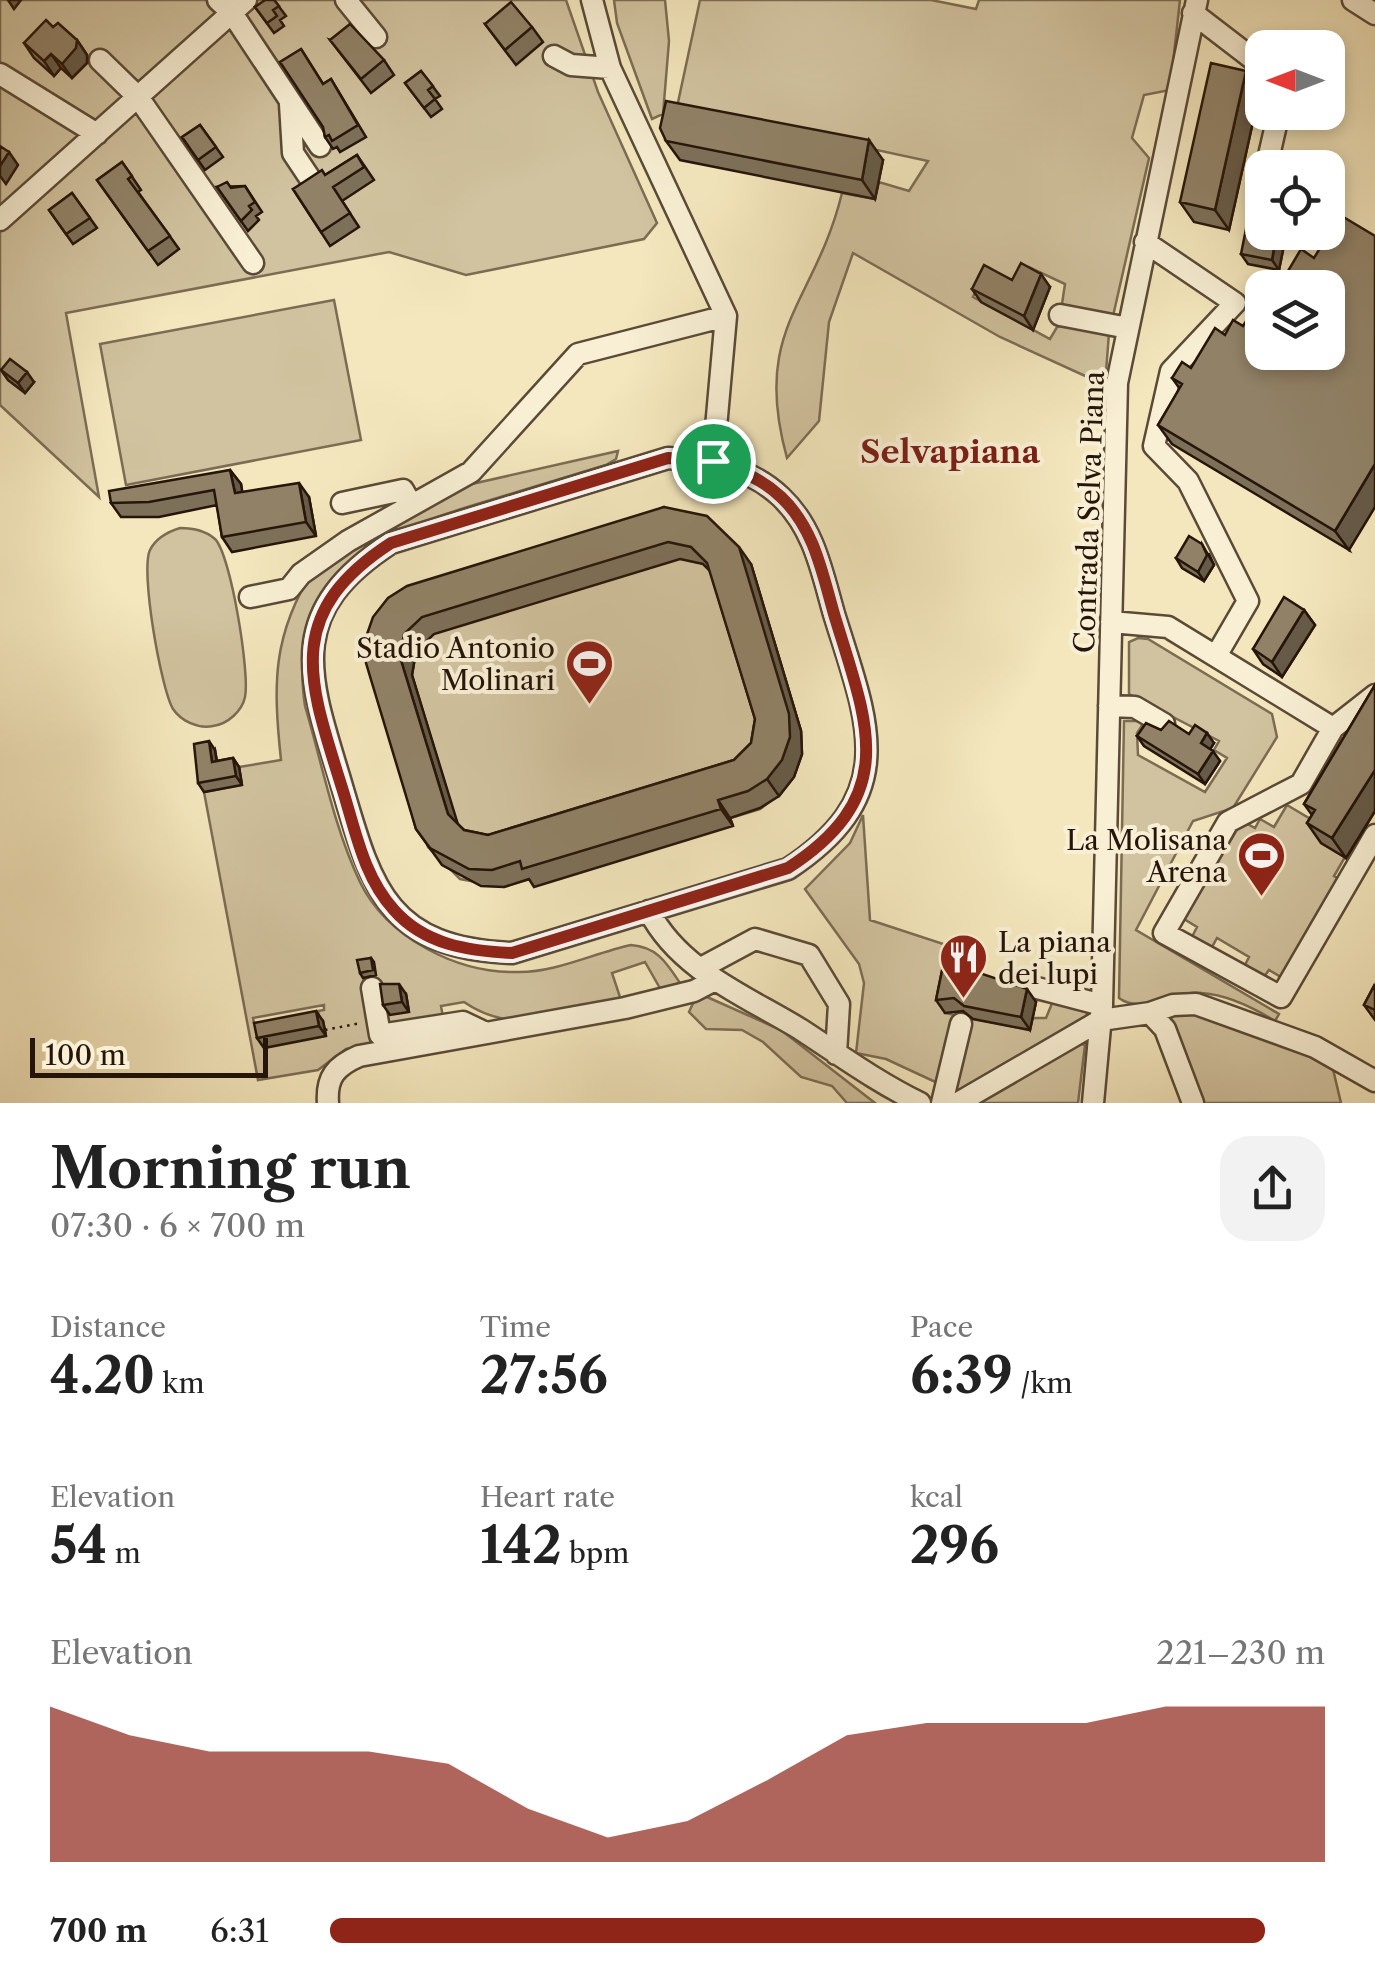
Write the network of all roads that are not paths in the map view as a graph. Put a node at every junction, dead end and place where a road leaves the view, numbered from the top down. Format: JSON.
{"nodes":[{"id":1,"x":346,"y":0,"type":"edge"},
{"id":2,"x":592,"y":0,"type":"edge"},
{"id":3,"x":1352,"y":0,"type":"edge"},
{"id":4,"x":232,"y":4,"type":"edge"},
{"id":5,"x":1194,"y":4,"type":"edge"},
{"id":6,"x":1375,"y":14,"type":"edge"},
{"id":7,"x":376,"y":37,"type":"dead end"},
{"id":8,"x":1245,"y":50,"type":"edge"},
{"id":9,"x":554,"y":56,"type":"dead end"},
{"id":10,"x":100,"y":60,"type":"dead end"},
{"id":11,"x":610,"y":68,"type":"junction"},
{"id":12,"x":0,"y":74,"type":"edge"},
{"id":13,"x":138,"y":97,"type":"junction"},
{"id":14,"x":290,"y":100,"type":"junction"},
{"id":15,"x":97,"y":134,"type":"junction"},
{"id":16,"x":320,"y":146,"type":"edge"},
{"id":17,"x":309,"y":177,"type":"edge"},
{"id":18,"x":0,"y":220,"type":"edge"},
{"id":19,"x":1145,"y":242,"type":"junction"},
{"id":20,"x":253,"y":263,"type":"dead end"},
{"id":21,"x":1060,"y":315,"type":"dead end"},
{"id":22,"x":726,"y":316,"type":"junction"},
{"id":23,"x":1128,"y":328,"type":"junction"},
{"id":24,"x":713,"y":461,"type":"junction"},
{"id":25,"x":342,"y":503,"type":"dead end"},
{"id":26,"x":411,"y":504,"type":"junction"},
{"id":27,"x":250,"y":596,"type":"dead end"},
{"id":28,"x":1112,"y":622,"type":"junction"},
{"id":29,"x":1216,"y":656,"type":"junction"},
{"id":30,"x":1375,"y":695,"type":"edge"},
{"id":31,"x":1109,"y":706,"type":"junction"},
{"id":32,"x":1164,"y":724,"type":"edge"},
{"id":33,"x":1333,"y":728,"type":"junction"},
{"id":34,"x":1375,"y":836,"type":"edge"},
{"id":35,"x":650,"y":911,"type":"junction"},
{"id":36,"x":708,"y":974,"type":"junction"},
{"id":37,"x":1014,"y":982,"type":"edge"},
{"id":38,"x":372,"y":988,"type":"dead end"},
{"id":39,"x":1101,"y":1012,"type":"junction"},
{"id":40,"x":1150,"y":1014,"type":"junction"},
{"id":41,"x":961,"y":1024,"type":"dead end"},
{"id":42,"x":486,"y":1032,"type":"junction"},
{"id":43,"x":836,"y":1054,"type":"junction"},
{"id":44,"x":1375,"y":1081,"type":"edge"},
{"id":45,"x":328,"y":1103,"type":"edge"},
{"id":46,"x":920,"y":1103,"type":"edge"},
{"id":47,"x":942,"y":1103,"type":"edge"},
{"id":48,"x":958,"y":1103,"type":"edge"},
{"id":49,"x":1093,"y":1103,"type":"edge"},
{"id":50,"x":1193,"y":1103,"type":"edge"}],
"edges":[{"from":1,"to":7,"type":"street"},
{"from":2,"to":11,"type":"street"},
{"from":3,"to":6,"type":"street"},
{"from":4,"to":13,"type":"street"},
{"from":4,"to":14,"type":"street"},
{"from":5,"to":8,"type":"street"},
{"from":5,"to":19,"type":"street","name":"Contrada Selva Piana"},
{"from":9,"to":11,"type":"street"},
{"from":10,"to":13,"type":"street"},
{"from":11,"to":22,"type":"street"},
{"from":12,"to":15,"type":"street"},
{"from":13,"to":15,"type":"street"},
{"from":13,"to":20,"type":"street"},
{"from":14,"to":16,"type":"street"},
{"from":14,"to":17,"type":"street"},
{"from":15,"to":18,"type":"street"},
{"from":19,"to":23,"type":"street","name":"Contrada Selva Piana"},
{"from":19,"to":29,"type":"street"},
{"from":21,"to":23,"type":"street"},
{"from":22,"to":24,"type":"street"},
{"from":22,"to":26,"type":"street"},
{"from":23,"to":28,"type":"street","name":"Contrada Selva Piana"},
{"from":24,"to":35,"type":"street"},
{"from":24,"to":35,"type":"street"},
{"from":25,"to":26,"type":"street"},
{"from":26,"to":27,"type":"street"},
{"from":28,"to":29,"type":"street"},
{"from":28,"to":31,"type":"street","name":"Contrada Selva Piana"},
{"from":29,"to":33,"type":"street"},
{"from":30,"to":33,"type":"street"},
{"from":31,"to":32,"type":"street"},
{"from":31,"to":39,"type":"street","name":"Contrada Selva Piana"},
{"from":33,"to":34,"type":"street"},
{"from":35,"to":36,"type":"street"},
{"from":36,"to":42,"type":"street"},
{"from":36,"to":43,"type":"street"},
{"from":36,"to":43,"type":"street"},
{"from":37,"to":39,"type":"street"},
{"from":38,"to":42,"type":"street"},
{"from":39,"to":40,"type":"street"},
{"from":39,"to":48,"type":"street"},
{"from":39,"to":49,"type":"street","name":"Contrada Selva Piana"},
{"from":40,"to":44,"type":"street"},
{"from":40,"to":50,"type":"street"},
{"from":41,"to":47,"type":"street"},
{"from":42,"to":45,"type":"street"},
{"from":43,"to":46,"type":"street"}]}
